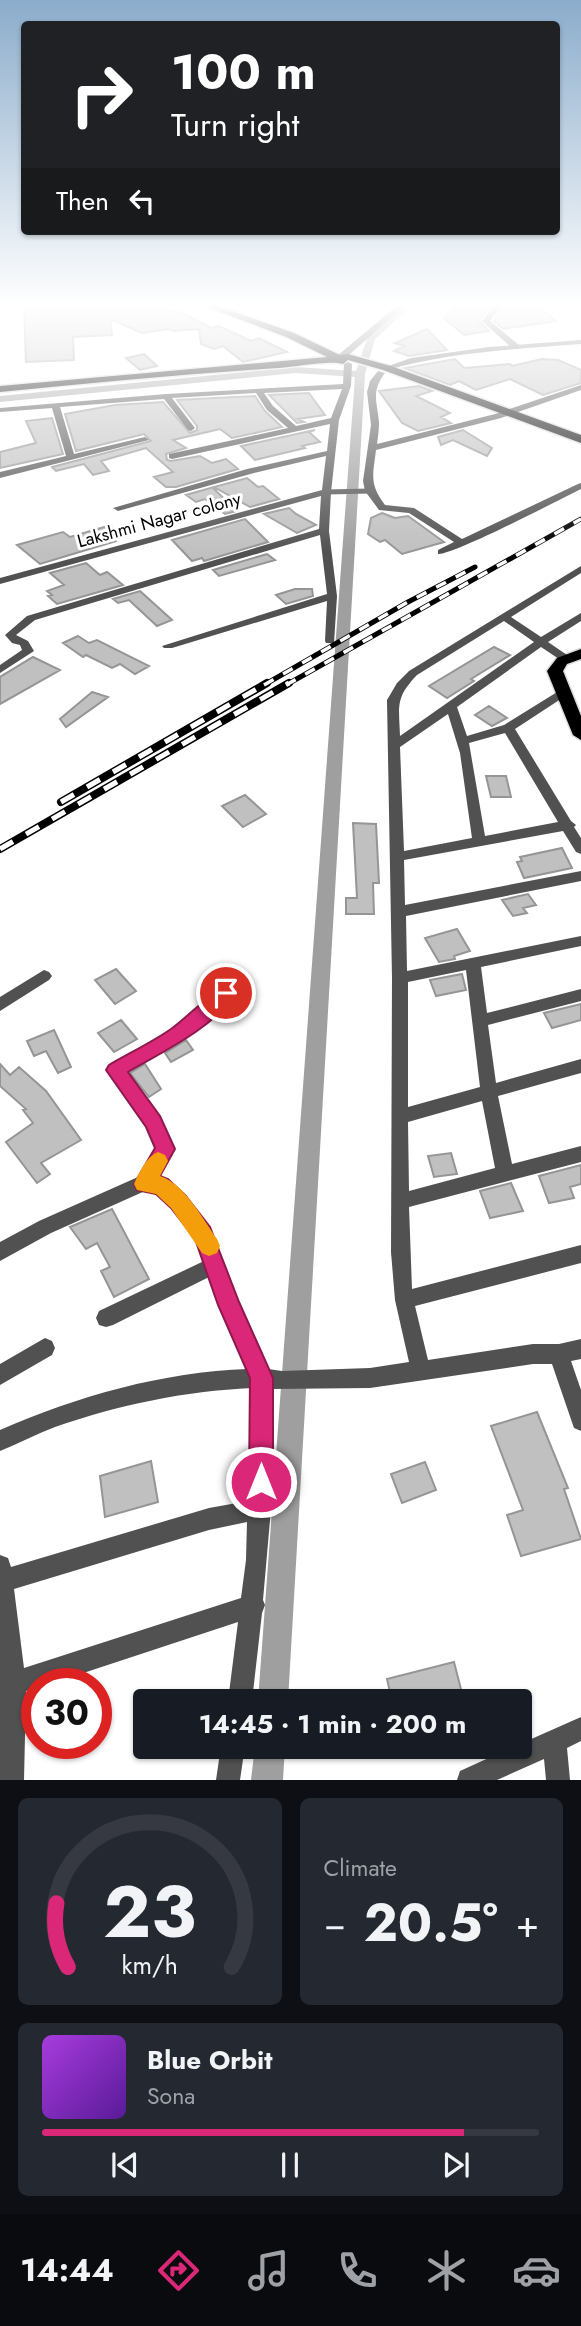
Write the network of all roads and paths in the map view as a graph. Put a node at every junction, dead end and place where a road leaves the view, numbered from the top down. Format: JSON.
{"nodes":[{"id":1,"x":20,"y":387,"type":"edge"},
{"id":2,"x":323,"y":387,"type":"edge"},
{"id":3,"x":347,"y":387,"type":"edge"},
{"id":4,"x":372,"y":387,"type":"edge"},
{"id":5,"x":428,"y":387,"type":"edge"},
{"id":6,"x":581,"y":387,"type":"edge"},
{"id":7,"x":0,"y":389,"type":"edge"},
{"id":8,"x":258,"y":390,"type":"junction"},
{"id":9,"x":166,"y":396,"type":"junction"},
{"id":10,"x":55,"y":405,"type":"junction"},
{"id":11,"x":0,"y":410,"type":"edge"},
{"id":12,"x":503,"y":415,"type":"junction"},
{"id":13,"x":335,"y":419,"type":"junction"},
{"id":14,"x":292,"y":427,"type":"junction"},
{"id":15,"x":191,"y":428,"type":"dead end"},
{"id":16,"x":581,"y":439,"type":"edge"},
{"id":17,"x":145,"y":440,"type":"dead end"},
{"id":18,"x":581,"y":447,"type":"edge"},
{"id":19,"x":373,"y":448,"type":"junction"},
{"id":20,"x":330,"y":453,"type":"junction"},
{"id":21,"x":172,"y":456,"type":"dead end"},
{"id":22,"x":71,"y":458,"type":"junction"},
{"id":23,"x":0,"y":475,"type":"edge"},
{"id":24,"x":581,"y":486,"type":"edge"},
{"id":25,"x":370,"y":491,"type":"junction"},
{"id":26,"x":326,"y":492,"type":"junction"},
{"id":27,"x":118,"y":508,"type":"dead end"},
{"id":28,"x":324,"y":531,"type":"junction"},
{"id":29,"x":462,"y":543,"type":"junction"},
{"id":30,"x":441,"y":552,"type":"dead end"},
{"id":31,"x":581,"y":569,"type":"edge"},
{"id":32,"x":0,"y":581,"type":"edge"},
{"id":33,"x":332,"y":596,"type":"junction"},
{"id":34,"x":503,"y":616,"type":"junction"},
{"id":35,"x":581,"y":616,"type":"edge"},
{"id":36,"x":330,"y":641,"type":"dead end"},
{"id":37,"x":539,"y":642,"type":"junction"},
{"id":38,"x":168,"y":646,"type":"dead end"},
{"id":39,"x":574,"y":657,"type":"edge"},
{"id":40,"x":0,"y":670,"type":"edge"},
{"id":41,"x":566,"y":691,"type":"junction"},
{"id":42,"x":452,"y":708,"type":"junction"},
{"id":43,"x":508,"y":728,"type":"junction"},
{"id":44,"x":581,"y":735,"type":"edge"},
{"id":45,"x":462,"y":741,"type":"junction"},
{"id":46,"x":393,"y":746,"type":"junction"},
{"id":47,"x":569,"y":825,"type":"junction"},
{"id":48,"x":479,"y":840,"type":"junction"},
{"id":49,"x":581,"y":849,"type":"edge"},
{"id":50,"x":397,"y":857,"type":"junction"},
{"id":51,"x":581,"y":876,"type":"edge"},
{"id":52,"x":398,"y":912,"type":"junction"},
{"id":53,"x":581,"y":941,"type":"edge"},
{"id":54,"x":473,"y":963,"type":"junction"},
{"id":55,"x":44,"y":976,"type":"dead end"},
{"id":56,"x":240,"y":977,"type":"dead end"},
{"id":57,"x":400,"y":978,"type":"junction"},
{"id":58,"x":581,"y":995,"type":"edge"},
{"id":59,"x":0,"y":1004,"type":"edge"},
{"id":60,"x":480,"y":1021,"type":"junction"},
{"id":61,"x":581,"y":1066,"type":"edge"},
{"id":62,"x":489,"y":1093,"type":"junction"},
{"id":63,"x":400,"y":1117,"type":"junction"},
{"id":64,"x":581,"y":1154,"type":"edge"},
{"id":65,"x":505,"y":1175,"type":"junction"},
{"id":66,"x":144,"y":1184,"type":"junction"},
{"id":67,"x":400,"y":1201,"type":"junction"},
{"id":68,"x":0,"y":1252,"type":"edge"},
{"id":69,"x":581,"y":1254,"type":"edge"},
{"id":70,"x":215,"y":1265,"type":"junction"},
{"id":71,"x":404,"y":1300,"type":"junction"},
{"id":72,"x":106,"y":1318,"type":"dead end"},
{"id":73,"x":45,"y":1348,"type":"dead end"},
{"id":74,"x":581,"y":1349,"type":"edge"},
{"id":75,"x":559,"y":1354,"type":"junction"},
{"id":76,"x":421,"y":1371,"type":"junction"},
{"id":77,"x":0,"y":1375,"type":"edge"},
{"id":78,"x":272,"y":1380,"type":"junction"},
{"id":79,"x":581,"y":1421,"type":"edge"},
{"id":80,"x":0,"y":1441,"type":"edge"},
{"id":81,"x":260,"y":1508,"type":"junction"},
{"id":82,"x":1,"y":1576,"type":"edge"},
{"id":83,"x":254,"y":1605,"type":"junction"},
{"id":84,"x":7,"y":1685,"type":"edge"},
{"id":85,"x":242,"y":1689,"type":"edge"},
{"id":86,"x":581,"y":1729,"type":"edge"},
{"id":87,"x":554,"y":1741,"type":"junction"},
{"id":88,"x":231,"y":1759,"type":"edge"},
{"id":89,"x":12,"y":1780,"type":"edge"},
{"id":90,"x":228,"y":1780,"type":"edge"},
{"id":91,"x":469,"y":1780,"type":"edge"},
{"id":92,"x":558,"y":1780,"type":"edge"}],
"edges":[{"from":1,"to":7,"type":"highway"},
{"from":2,"to":8,"type":"street"},
{"from":3,"to":13,"type":"street"},
{"from":4,"to":19,"type":"street"},
{"from":5,"to":12,"type":"highway"},
{"from":6,"to":12,"type":"street"},
{"from":8,"to":9,"type":"street"},
{"from":8,"to":14,"type":"street"},
{"from":9,"to":10,"type":"street"},
{"from":9,"to":15,"type":"street"},
{"from":10,"to":11,"type":"street"},
{"from":10,"to":22,"type":"street"},
{"from":12,"to":16,"type":"highway"},
{"from":12,"to":18,"type":"highway"},
{"from":12,"to":19,"type":"street"},
{"from":13,"to":14,"type":"street"},
{"from":13,"to":20,"type":"street"},
{"from":14,"to":21,"type":"street"},
{"from":17,"to":22,"type":"street"},
{"from":19,"to":25,"type":"street"},
{"from":20,"to":26,"type":"street"},
{"from":20,"to":27,"type":"street"},
{"from":22,"to":23,"type":"street"},
{"from":24,"to":29,"type":"street"},
{"from":25,"to":26,"type":"lane"},
{"from":25,"to":29,"type":"street"},
{"from":26,"to":28,"type":"street"},
{"from":26,"to":32,"type":"street","name":"Lakshmi Nagar colony"},
{"from":28,"to":33,"type":"street"},
{"from":28,"to":40,"type":"street"},
{"from":29,"to":30,"type":"street"},
{"from":31,"to":34,"type":"street"},
{"from":33,"to":36,"type":"street"},
{"from":33,"to":38,"type":"street"},
{"from":34,"to":37,"type":"street"},
{"from":34,"to":46,"type":"street"},
{"from":35,"to":37,"type":"street"},
{"from":37,"to":39,"type":"street"},
{"from":37,"to":42,"type":"street"},
{"from":39,"to":41,"type":"highway"},
{"from":41,"to":43,"type":"street"},
{"from":41,"to":44,"type":"highway"},
{"from":42,"to":45,"type":"street"},
{"from":42,"to":46,"type":"street"},
{"from":43,"to":45,"type":"street"},
{"from":43,"to":47,"type":"street"},
{"from":45,"to":48,"type":"street"},
{"from":46,"to":50,"type":"street"},
{"from":47,"to":48,"type":"street"},
{"from":47,"to":49,"type":"street"},
{"from":48,"to":50,"type":"street"},
{"from":50,"to":52,"type":"street"},
{"from":51,"to":52,"type":"street"},
{"from":52,"to":57,"type":"street"},
{"from":53,"to":54,"type":"street"},
{"from":54,"to":57,"type":"street"},
{"from":54,"to":60,"type":"street"},
{"from":55,"to":59,"type":"street"},
{"from":56,"to":66,"type":"street"},
{"from":57,"to":63,"type":"street"},
{"from":58,"to":60,"type":"street"},
{"from":60,"to":62,"type":"street"},
{"from":61,"to":62,"type":"street"},
{"from":62,"to":63,"type":"street"},
{"from":62,"to":65,"type":"street"},
{"from":63,"to":67,"type":"street"},
{"from":64,"to":65,"type":"street"},
{"from":65,"to":67,"type":"street"},
{"from":66,"to":68,"type":"street"},
{"from":66,"to":70,"type":"street"},
{"from":67,"to":71,"type":"street"},
{"from":69,"to":71,"type":"street"},
{"from":70,"to":72,"type":"street"},
{"from":70,"to":78,"type":"street"},
{"from":71,"to":76,"type":"street"},
{"from":73,"to":77,"type":"street"},
{"from":74,"to":75,"type":"street"},
{"from":75,"to":76,"type":"street"},
{"from":75,"to":79,"type":"street"},
{"from":76,"to":78,"type":"street"},
{"from":78,"to":80,"type":"street"},
{"from":78,"to":81,"type":"street"},
{"from":81,"to":82,"type":"street"},
{"from":81,"to":83,"type":"street"},
{"from":82,"to":84,"type":"street"},
{"from":83,"to":84,"type":"street"},
{"from":83,"to":85,"type":"street"},
{"from":84,"to":89,"type":"street"},
{"from":86,"to":87,"type":"street"},
{"from":87,"to":91,"type":"street"},
{"from":87,"to":92,"type":"street"},
{"from":88,"to":90,"type":"street"}]}
